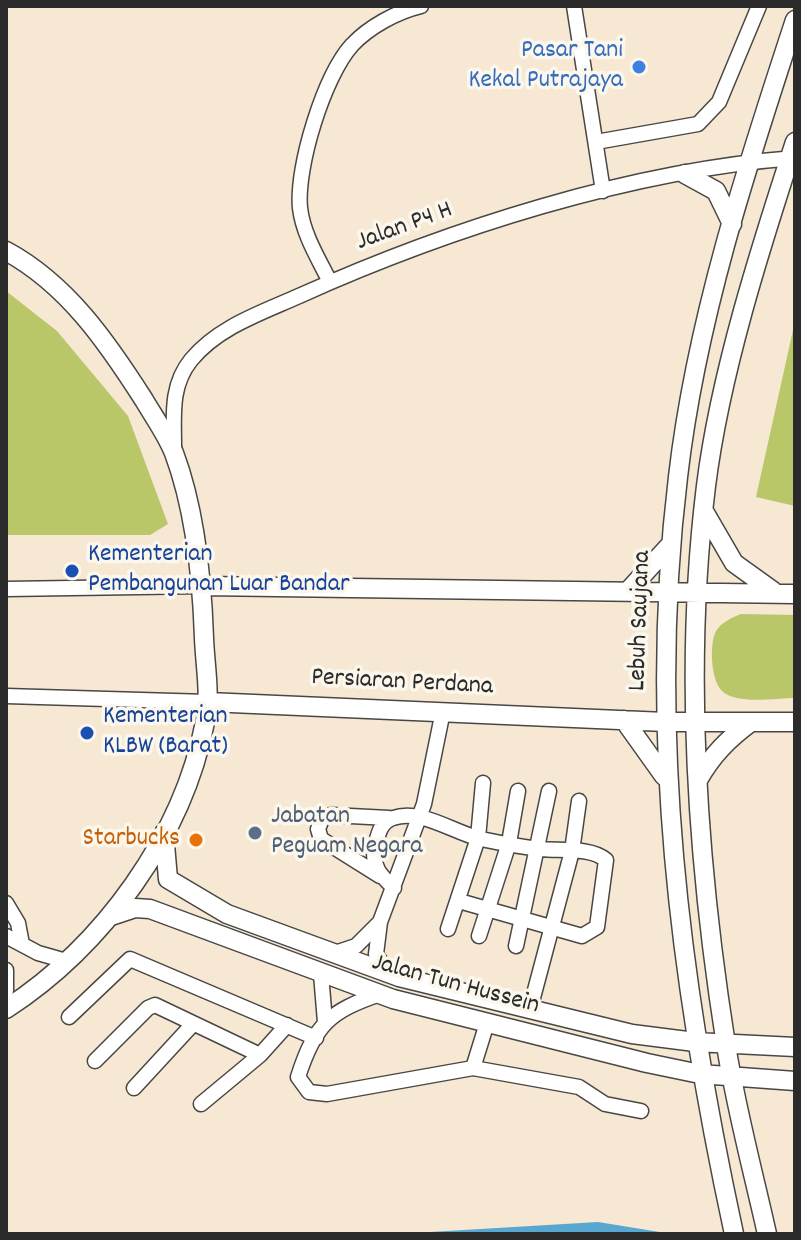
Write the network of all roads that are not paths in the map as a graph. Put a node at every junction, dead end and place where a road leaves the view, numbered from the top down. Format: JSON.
{"nodes":[{"id":1,"x":421,"y":6,"type":"edge"},
{"id":2,"x":574,"y":6,"type":"edge"},
{"id":3,"x":759,"y":6,"type":"edge"},
{"id":4,"x":795,"y":20,"type":"edge"},
{"id":5,"x":596,"y":142,"type":"junction"},
{"id":6,"x":793,"y":152,"type":"edge"},
{"id":7,"x":747,"y":164,"type":"junction"},
{"id":8,"x":685,"y":174,"type":"junction"},
{"id":9,"x":603,"y":191,"type":"junction"},
{"id":10,"x":732,"y":224,"type":"junction"},
{"id":11,"x":6,"y":251,"type":"edge"},
{"id":12,"x":330,"y":282,"type":"junction"},
{"id":13,"x":174,"y":452,"type":"junction"},
{"id":14,"x":704,"y":510,"type":"junction"},
{"id":15,"x":671,"y":544,"type":"junction"},
{"id":16,"x":203,"y":586,"type":"junction"},
{"id":17,"x":6,"y":589,"type":"edge"},
{"id":18,"x":629,"y":590,"type":"junction"},
{"id":19,"x":667,"y":591,"type":"junction"},
{"id":20,"x":697,"y":592,"type":"junction"},
{"id":21,"x":786,"y":593,"type":"edge"},
{"id":22,"x":6,"y":696,"type":"edge"},
{"id":23,"x":208,"y":702,"type":"junction"},
{"id":24,"x":443,"y":711,"type":"junction"},
{"id":25,"x":624,"y":720,"type":"junction"},
{"id":26,"x":665,"y":722,"type":"junction"},
{"id":27,"x":695,"y":722,"type":"junction"},
{"id":28,"x":751,"y":722,"type":"junction"},
{"id":29,"x":795,"y":722,"type":"edge"},
{"id":30,"x":666,"y":780,"type":"junction"},
{"id":31,"x":698,"y":780,"type":"junction"},
{"id":32,"x":483,"y":783,"type":"dead end"},
{"id":33,"x":518,"y":791,"type":"dead end"},
{"id":34,"x":549,"y":791,"type":"dead end"},
{"id":35,"x":579,"y":801,"type":"dead end"},
{"id":36,"x":419,"y":817,"type":"junction"},
{"id":37,"x":389,"y":818,"type":"junction"},
{"id":38,"x":164,"y":833,"type":"junction"},
{"id":39,"x":478,"y":838,"type":"junction"},
{"id":40,"x":509,"y":843,"type":"junction"},
{"id":41,"x":539,"y":849,"type":"junction"},
{"id":42,"x":572,"y":851,"type":"junction"},
{"id":43,"x":380,"y":876,"type":"junction"},
{"id":44,"x":394,"y":888,"type":"junction"},
{"id":45,"x":459,"y":901,"type":"junction"},
{"id":46,"x":6,"y":903,"type":"edge"},
{"id":47,"x":488,"y":910,"type":"junction"},
{"id":48,"x":111,"y":916,"type":"junction"},
{"id":49,"x":380,"y":922,"type":"junction"},
{"id":50,"x":524,"y":922,"type":"junction"},
{"id":51,"x":448,"y":929,"type":"dead end"},
{"id":52,"x":553,"y":929,"type":"junction"},
{"id":53,"x":6,"y":936,"type":"edge"},
{"id":54,"x":479,"y":936,"type":"dead end"},
{"id":55,"x":22,"y":944,"type":"junction"},
{"id":56,"x":516,"y":946,"type":"dead end"},
{"id":57,"x":335,"y":953,"type":"junction"},
{"id":58,"x":66,"y":961,"type":"junction"},
{"id":59,"x":6,"y":970,"type":"edge"},
{"id":60,"x":388,"y":973,"type":"junction"},
{"id":61,"x":321,"y":974,"type":"junction"},
{"id":62,"x":6,"y":989,"type":"edge"},
{"id":63,"x":380,"y":994,"type":"junction"},
{"id":64,"x":6,"y":1009,"type":"edge"},
{"id":65,"x":530,"y":1009,"type":"junction"},
{"id":66,"x":69,"y":1017,"type":"dead end"},
{"id":67,"x":325,"y":1022,"type":"junction"},
{"id":68,"x":487,"y":1023,"type":"junction"},
{"id":69,"x":193,"y":1024,"type":"junction"},
{"id":70,"x":287,"y":1025,"type":"junction"},
{"id":71,"x":316,"y":1038,"type":"junction"},
{"id":72,"x":695,"y":1042,"type":"junction"},
{"id":73,"x":726,"y":1044,"type":"junction"},
{"id":74,"x":795,"y":1047,"type":"edge"},
{"id":75,"x":260,"y":1055,"type":"junction"},
{"id":76,"x":95,"y":1061,"type":"dead end"},
{"id":77,"x":473,"y":1068,"type":"junction"},
{"id":78,"x":700,"y":1074,"type":"junction"},
{"id":79,"x":732,"y":1076,"type":"junction"},
{"id":80,"x":795,"y":1081,"type":"edge"},
{"id":81,"x":134,"y":1088,"type":"dead end"},
{"id":82,"x":201,"y":1104,"type":"dead end"},
{"id":83,"x":641,"y":1111,"type":"dead end"},
{"id":84,"x":734,"y":1234,"type":"edge"},
{"id":85,"x":767,"y":1234,"type":"edge"}],
"edges":[{"from":1,"to":12,"type":"street"},
{"from":2,"to":5,"type":"street"},
{"from":3,"to":5,"type":"street"},
{"from":4,"to":7,"type":"main road","name":"Lebuh Saujana"},
{"from":5,"to":9,"type":"street"},
{"from":6,"to":7,"type":"street","name":"Jalan P4 H"},
{"from":6,"to":14,"type":"main road","name":"Lebuh Saujana"},
{"from":7,"to":8,"type":"street","name":"Jalan P4 H"},
{"from":7,"to":10,"type":"main road","name":"Lebuh Saujana"},
{"from":8,"to":9,"type":"street","name":"Jalan P4 H"},
{"from":8,"to":10,"type":"main road"},
{"from":9,"to":12,"type":"street","name":"Jalan P4 H"},
{"from":10,"to":15,"type":"main road","name":"Lebuh Saujana"},
{"from":11,"to":13,"type":"main road"},
{"from":12,"to":13,"type":"street","name":"Jalan P4 H"},
{"from":13,"to":16,"type":"main road"},
{"from":14,"to":20,"type":"main road","name":"Lebuh Saujana"},
{"from":14,"to":21,"type":"main road"},
{"from":15,"to":18,"type":"main road"},
{"from":15,"to":19,"type":"main road","name":"Lebuh Saujana"},
{"from":16,"to":17,"type":"street"},
{"from":16,"to":18,"type":"main road"},
{"from":16,"to":23,"type":"main road"},
{"from":18,"to":19,"type":"main road"},
{"from":19,"to":20,"type":"main road"},
{"from":19,"to":26,"type":"main road","name":"Lebuh Saujana"},
{"from":20,"to":21,"type":"main road"},
{"from":20,"to":27,"type":"main road","name":"Lebuh Saujana"},
{"from":22,"to":23,"type":"street","name":"Persiaran Perdana"},
{"from":23,"to":24,"type":"main road","name":"Persiaran Perdana"},
{"from":23,"to":38,"type":"main road"},
{"from":24,"to":25,"type":"main road","name":"Persiaran Perdana"},
{"from":24,"to":36,"type":"street"},
{"from":25,"to":26,"type":"main road","name":"Persiaran Perdana"},
{"from":25,"to":30,"type":"main road"},
{"from":26,"to":27,"type":"main road","name":"Persiaran Perdana"},
{"from":26,"to":30,"type":"main road","name":"Lebuh Saujana"},
{"from":27,"to":28,"type":"main road","name":"Persiaran Perdana"},
{"from":27,"to":31,"type":"main road","name":"Lebuh Saujana"},
{"from":28,"to":29,"type":"main road","name":"Persiaran Perdana"},
{"from":28,"to":31,"type":"main road"},
{"from":30,"to":72,"type":"main road","name":"Lebuh Saujana"},
{"from":31,"to":73,"type":"main road","name":"Lebuh Saujana"},
{"from":32,"to":39,"type":"street"},
{"from":33,"to":40,"type":"street"},
{"from":34,"to":41,"type":"street"},
{"from":35,"to":42,"type":"street"},
{"from":36,"to":37,"type":"street"},
{"from":36,"to":39,"type":"street"},
{"from":36,"to":44,"type":"street"},
{"from":37,"to":43,"type":"street"},
{"from":37,"to":43,"type":"street"},
{"from":38,"to":48,"type":"main road"},
{"from":38,"to":57,"type":"main road","name":"Jalan Tun Hussein"},
{"from":39,"to":40,"type":"street"},
{"from":39,"to":45,"type":"street"},
{"from":40,"to":41,"type":"street"},
{"from":40,"to":47,"type":"street"},
{"from":41,"to":42,"type":"street"},
{"from":41,"to":50,"type":"street"},
{"from":42,"to":52,"type":"street"},
{"from":42,"to":52,"type":"street"},
{"from":43,"to":44,"type":"street"},
{"from":44,"to":49,"type":"street"},
{"from":45,"to":47,"type":"street"},
{"from":45,"to":51,"type":"street"},
{"from":46,"to":55,"type":"street"},
{"from":47,"to":50,"type":"street"},
{"from":47,"to":54,"type":"street"},
{"from":48,"to":58,"type":"main road"},
{"from":48,"to":61,"type":"main road","name":"Jalan Tun Hussein"},
{"from":49,"to":57,"type":"street"},
{"from":49,"to":60,"type":"street"},
{"from":50,"to":52,"type":"street"},
{"from":50,"to":56,"type":"street"},
{"from":52,"to":65,"type":"street"},
{"from":53,"to":55,"type":"street"},
{"from":55,"to":58,"type":"street"},
{"from":57,"to":60,"type":"main road","name":"Jalan Tun Hussein"},
{"from":58,"to":64,"type":"main road"},
{"from":59,"to":62,"type":"street"},
{"from":60,"to":65,"type":"main road","name":"Jalan Tun Hussein"},
{"from":61,"to":63,"type":"main road","name":"Jalan Tun Hussein"},
{"from":61,"to":67,"type":"street"},
{"from":63,"to":67,"type":"street"},
{"from":63,"to":68,"type":"main road","name":"Jalan Tun Hussein"},
{"from":65,"to":72,"type":"main road","name":"Jalan Tun Hussein"},
{"from":66,"to":70,"type":"street"},
{"from":67,"to":71,"type":"street"},
{"from":68,"to":77,"type":"street"},
{"from":68,"to":78,"type":"main road","name":"Jalan Tun Hussein"},
{"from":69,"to":75,"type":"street"},
{"from":69,"to":76,"type":"street"},
{"from":69,"to":81,"type":"street"},
{"from":70,"to":71,"type":"street"},
{"from":70,"to":75,"type":"street"},
{"from":71,"to":77,"type":"street"},
{"from":72,"to":73,"type":"main road","name":"Jalan Tun Hussein"},
{"from":72,"to":78,"type":"main road","name":"Lebuh Saujana"},
{"from":73,"to":74,"type":"main road","name":"Jalan Tun Hussein"},
{"from":73,"to":79,"type":"main road","name":"Lebuh Saujana"},
{"from":75,"to":82,"type":"street"},
{"from":77,"to":83,"type":"street"},
{"from":78,"to":79,"type":"main road","name":"Jalan Tun Hussein"},
{"from":78,"to":84,"type":"main road","name":"Lebuh Saujana"},
{"from":79,"to":80,"type":"main road","name":"Jalan Tun Hussein"},
{"from":79,"to":85,"type":"main road","name":"Lebuh Saujana"}]}
